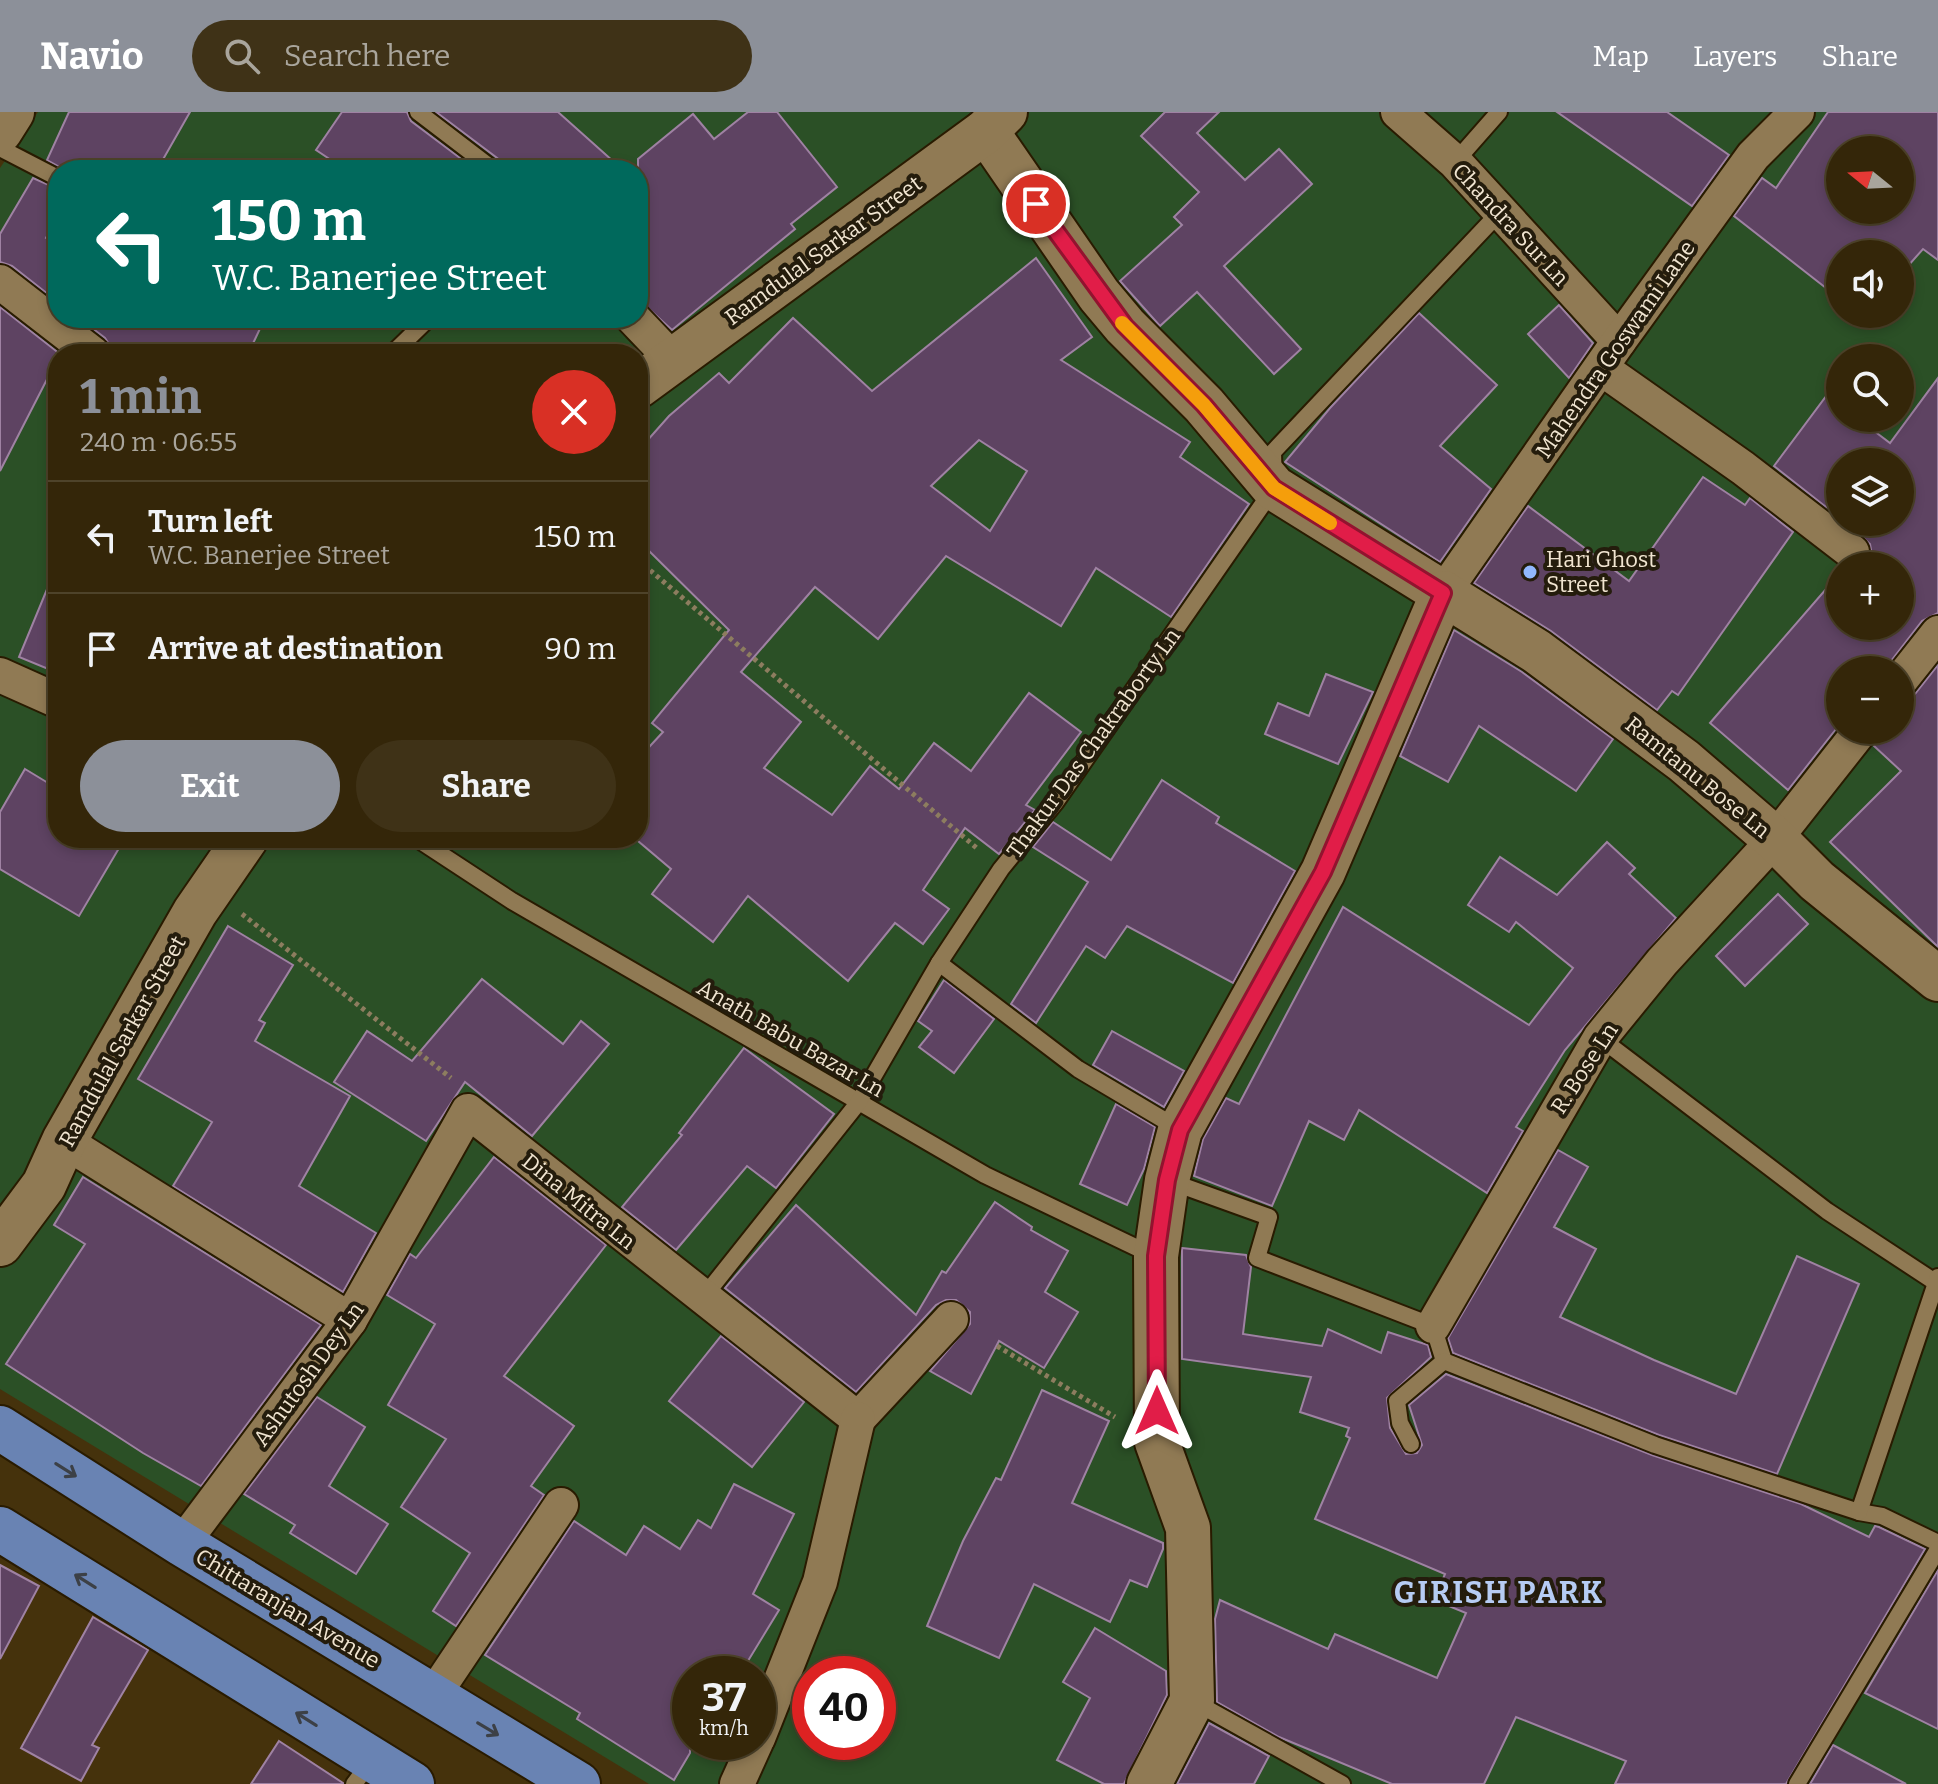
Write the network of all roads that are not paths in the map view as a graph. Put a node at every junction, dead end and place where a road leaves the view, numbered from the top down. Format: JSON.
{"nodes":[{"id":1,"x":12,"y":112,"type":"edge"},
{"id":2,"x":418,"y":112,"type":"edge"},
{"id":3,"x":1398,"y":112,"type":"edge"},
{"id":4,"x":1499,"y":112,"type":"edge"},
{"id":5,"x":1797,"y":112,"type":"edge"},
{"id":6,"x":995,"y":122,"type":"edge"},
{"id":7,"x":0,"y":131,"type":"edge"},
{"id":8,"x":0,"y":148,"type":"edge"},
{"id":9,"x":481,"y":160,"type":"edge"},
{"id":10,"x":1455,"y":162,"type":"junction"},
{"id":11,"x":48,"y":173,"type":"edge"},
{"id":12,"x":1500,"y":212,"type":"junction"},
{"id":13,"x":0,"y":282,"type":"edge"},
{"id":14,"x":48,"y":319,"type":"edge"},
{"id":15,"x":59,"y":328,"type":"edge"},
{"id":16,"x":419,"y":328,"type":"edge"},
{"id":17,"x":643,"y":328,"type":"edge"},
{"id":18,"x":80,"y":344,"type":"edge"},
{"id":19,"x":402,"y":344,"type":"edge"},
{"id":20,"x":1610,"y":355,"type":"junction"},
{"id":21,"x":673,"y":360,"type":"junction"},
{"id":22,"x":648,"y":379,"type":"edge"},
{"id":23,"x":1274,"y":488,"type":"junction"},
{"id":24,"x":1852,"y":552,"type":"dead end"},
{"id":25,"x":1443,"y":593,"type":"junction"},
{"id":26,"x":1938,"y":633,"type":"edge"},
{"id":27,"x":1914,"y":663,"type":"edge"},
{"id":28,"x":0,"y":675,"type":"edge"},
{"id":29,"x":48,"y":697,"type":"edge"},
{"id":30,"x":1850,"y":744,"type":"edge"},
{"id":31,"x":1775,"y":839,"type":"junction"},
{"id":32,"x":239,"y":848,"type":"edge"},
{"id":33,"x":431,"y":848,"type":"edge"},
{"id":34,"x":939,"y":963,"type":"junction"},
{"id":35,"x":1938,"y":979,"type":"edge"},
{"id":36,"x":1600,"y":1038,"type":"junction"},
{"id":37,"x":858,"y":1103,"type":"junction"},
{"id":38,"x":468,"y":1111,"type":"joint"},
{"id":39,"x":1180,"y":1130,"type":"junction"},
{"id":40,"x":64,"y":1141,"type":"junction"},
{"id":41,"x":1167,"y":1180,"type":"junction"},
{"id":42,"x":0,"y":1244,"type":"edge"},
{"id":43,"x":1156,"y":1256,"type":"junction"},
{"id":44,"x":1936,"y":1280,"type":"edge"},
{"id":45,"x":702,"y":1299,"type":"junction"},
{"id":46,"x":951,"y":1319,"type":"dead end"},
{"id":47,"x":350,"y":1320,"type":"junction"},
{"id":48,"x":1433,"y":1326,"type":"junction"},
{"id":49,"x":1444,"y":1361,"type":"junction"},
{"id":50,"x":858,"y":1419,"type":"junction"},
{"id":51,"x":0,"y":1428,"type":"edge"},
{"id":52,"x":1411,"y":1444,"type":"dead end"},
{"id":53,"x":561,"y":1505,"type":"dead end"},
{"id":54,"x":1859,"y":1512,"type":"junction"},
{"id":55,"x":0,"y":1529,"type":"edge"},
{"id":56,"x":1938,"y":1543,"type":"edge"},
{"id":57,"x":182,"y":1544,"type":"junction"},
{"id":58,"x":1938,"y":1549,"type":"edge"},
{"id":59,"x":776,"y":1692,"type":"edge"},
{"id":60,"x":433,"y":1696,"type":"junction"},
{"id":61,"x":1192,"y":1701,"type":"junction"},
{"id":62,"x":748,"y":1760,"type":"edge"},
{"id":63,"x":363,"y":1772,"type":"edge"},
{"id":64,"x":412,"y":1784,"type":"edge"},
{"id":65,"x":578,"y":1784,"type":"edge"},
{"id":66,"x":737,"y":1784,"type":"edge"},
{"id":67,"x":1149,"y":1784,"type":"edge"},
{"id":68,"x":1342,"y":1784,"type":"edge"},
{"id":69,"x":1797,"y":1784,"type":"edge"}],
"edges":[{"from":1,"to":7,"type":"street"},
{"from":2,"to":9,"type":"lane"},
{"from":3,"to":10,"type":"street","name":"Chandra Sur Ln"},
{"from":4,"to":10,"type":"lane"},
{"from":5,"to":20,"type":"street","name":"Mahendra Goswami Lane"},
{"from":6,"to":21,"type":"street","name":"Ramdulal Sarkar Street"},
{"from":6,"to":23,"type":"street","name":"Ramtanu Bose Ln"},
{"from":8,"to":11,"type":"lane"},
{"from":10,"to":12,"type":"street","name":"Chandra Sur Ln"},
{"from":12,"to":20,"type":"street","name":"Chandra Sur Ln"},
{"from":12,"to":23,"type":"lane"},
{"from":13,"to":14,"type":"street"},
{"from":15,"to":18,"type":"street"},
{"from":16,"to":19,"type":"lane"},
{"from":17,"to":21,"type":"street"},
{"from":20,"to":24,"type":"street","name":"Chandra Sur Ln"},
{"from":20,"to":25,"type":"street","name":"Mahendra Goswami Lane"},
{"from":21,"to":22,"type":"street","name":"Ramdulal Sarkar Street"},
{"from":23,"to":25,"type":"street","name":"Ramtanu Bose Ln"},
{"from":23,"to":34,"type":"lane","name":"Thakur Das Chakraborty Ln"},
{"from":25,"to":31,"type":"street","name":"Ramtanu Bose Ln"},
{"from":25,"to":39,"type":"street"},
{"from":26,"to":27,"type":"street"},
{"from":28,"to":29,"type":"street"},
{"from":30,"to":31,"type":"street","name":"R. Bose Ln"},
{"from":31,"to":35,"type":"street","name":"Ramtanu Bose Ln"},
{"from":31,"to":36,"type":"street","name":"R. Bose Ln"},
{"from":32,"to":40,"type":"street","name":"Ramdulal Sarkar Street"},
{"from":33,"to":37,"type":"lane","name":"Anath Babu Bazar Ln"},
{"from":34,"to":37,"type":"lane","name":"Thakur Das Chakraborty Ln"},
{"from":34,"to":39,"type":"lane"},
{"from":36,"to":44,"type":"lane"},
{"from":36,"to":48,"type":"street","name":"R. Bose Ln"},
{"from":37,"to":43,"type":"lane","name":"Anath Babu Bazar Ln"},
{"from":37,"to":45,"type":"lane","name":"Thakur Das Chakraborty Ln"},
{"from":38,"to":45,"type":"street","name":"Dina Mitra Ln"},
{"from":38,"to":47,"type":"street","name":"Ashutosh Dey Ln"},
{"from":39,"to":41,"type":"street"},
{"from":40,"to":42,"type":"street","name":"Ramdulal Sarkar Street"},
{"from":40,"to":47,"type":"street"},
{"from":41,"to":43,"type":"street"},
{"from":41,"to":48,"type":"lane"},
{"from":43,"to":61,"type":"street"},
{"from":44,"to":54,"type":"lane"},
{"from":45,"to":50,"type":"street","name":"Dina Mitra Ln"},
{"from":46,"to":50,"type":"street"},
{"from":47,"to":57,"type":"street","name":"Ashutosh Dey Ln"},
{"from":48,"to":49,"type":"lane"},
{"from":49,"to":52,"type":"lane"},
{"from":49,"to":54,"type":"lane"},
{"from":50,"to":59,"type":"street"},
{"from":51,"to":57,"type":"main road","name":"Chittaranjan Avenue","one_way":true},
{"from":53,"to":60,"type":"street"},
{"from":54,"to":56,"type":"lane"},
{"from":63,"to":55,"type":"main road","one_way":true},
{"from":57,"to":60,"type":"main road","name":"Chittaranjan Avenue"},
{"from":58,"to":69,"type":"lane"},
{"from":60,"to":65,"type":"main road","name":"Chittaranjan Avenue","one_way":true},
{"from":61,"to":67,"type":"street"},
{"from":61,"to":68,"type":"lane"},
{"from":62,"to":66,"type":"street"},
{"from":63,"to":64,"type":"main road"}]}
